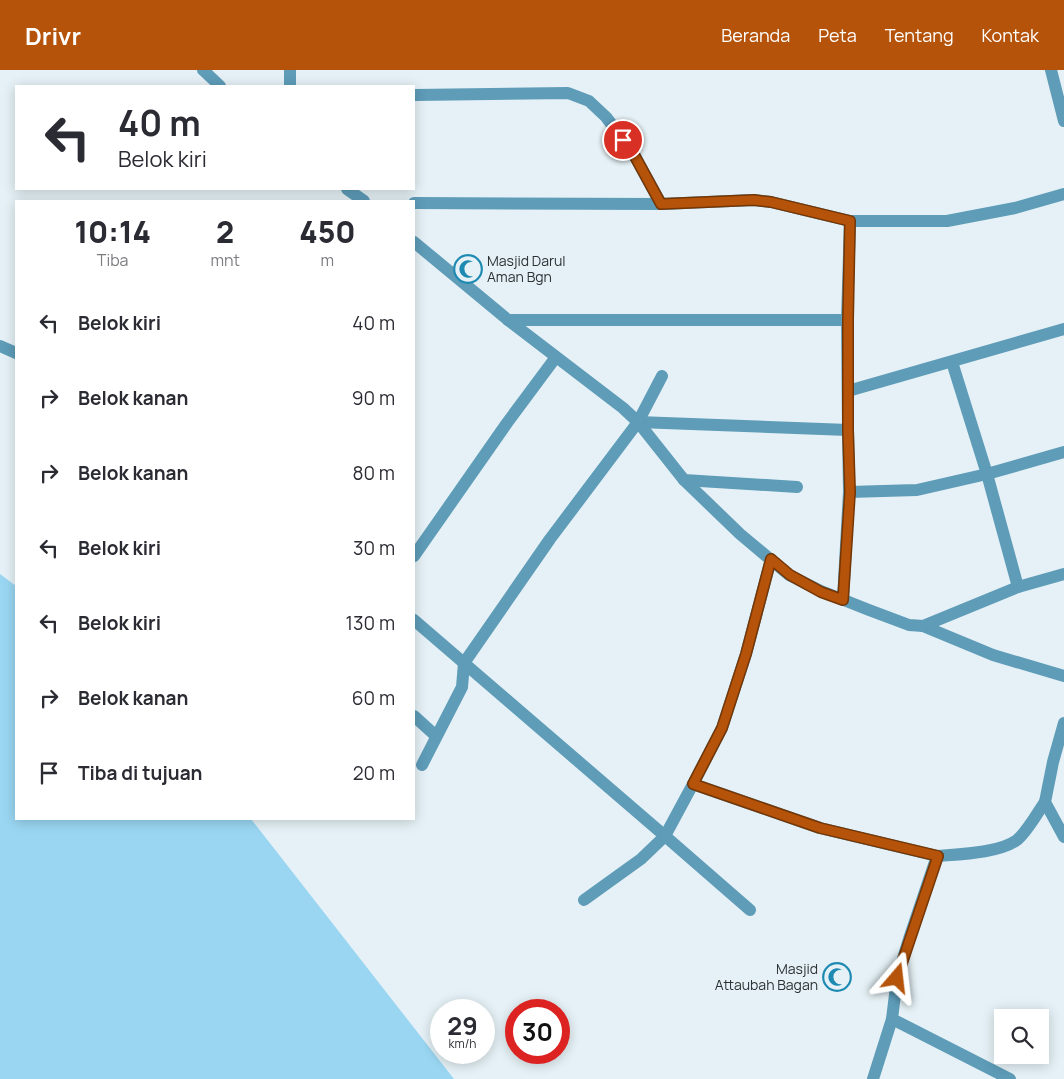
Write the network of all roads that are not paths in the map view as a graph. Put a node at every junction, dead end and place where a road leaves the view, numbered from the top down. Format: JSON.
{"nodes":[{"id":1,"x":203,"y":70,"type":"edge"},
{"id":2,"x":290,"y":70,"type":"edge"},
{"id":3,"x":1051,"y":70,"type":"edge"},
{"id":4,"x":219,"y":85,"type":"edge"},
{"id":5,"x":290,"y":85,"type":"edge"},
{"id":6,"x":415,"y":95,"type":"edge"},
{"id":7,"x":1064,"y":121,"type":"edge"},
{"id":8,"x":348,"y":190,"type":"edge"},
{"id":9,"x":1064,"y":194,"type":"edge"},
{"id":10,"x":363,"y":200,"type":"edge"},
{"id":11,"x":415,"y":203,"type":"edge"},
{"id":12,"x":661,"y":204,"type":"junction"},
{"id":13,"x":850,"y":221,"type":"junction"},
{"id":14,"x":415,"y":243,"type":"edge"},
{"id":15,"x":508,"y":320,"type":"junction"},
{"id":16,"x":848,"y":320,"type":"junction"},
{"id":17,"x":1064,"y":329,"type":"edge"},
{"id":18,"x":0,"y":346,"type":"edge"},
{"id":19,"x":15,"y":353,"type":"edge"},
{"id":20,"x":556,"y":357,"type":"junction"},
{"id":21,"x":952,"y":362,"type":"junction"},
{"id":22,"x":662,"y":376,"type":"dead end"},
{"id":23,"x":848,"y":391,"type":"junction"},
{"id":24,"x":638,"y":422,"type":"junction"},
{"id":25,"x":848,"y":430,"type":"junction"},
{"id":26,"x":1064,"y":452,"type":"edge"},
{"id":27,"x":987,"y":474,"type":"junction"},
{"id":28,"x":684,"y":480,"type":"junction"},
{"id":29,"x":797,"y":487,"type":"dead end"},
{"id":30,"x":850,"y":492,"type":"junction"},
{"id":31,"x":415,"y":555,"type":"edge"},
{"id":32,"x":771,"y":559,"type":"junction"},
{"id":33,"x":1064,"y":574,"type":"edge"},
{"id":34,"x":1018,"y":587,"type":"junction"},
{"id":35,"x":843,"y":600,"type":"junction"},
{"id":36,"x":415,"y":621,"type":"edge"},
{"id":37,"x":923,"y":626,"type":"junction"},
{"id":38,"x":464,"y":663,"type":"junction"},
{"id":39,"x":1064,"y":676,"type":"edge"},
{"id":40,"x":415,"y":717,"type":"edge"},
{"id":41,"x":1064,"y":723,"type":"edge"},
{"id":42,"x":436,"y":736,"type":"junction"},
{"id":43,"x":422,"y":765,"type":"dead end"},
{"id":44,"x":693,"y":784,"type":"junction"},
{"id":45,"x":1045,"y":802,"type":"junction"},
{"id":46,"x":665,"y":836,"type":"junction"},
{"id":47,"x":1064,"y":837,"type":"edge"},
{"id":48,"x":938,"y":856,"type":"junction"},
{"id":49,"x":584,"y":900,"type":"dead end"},
{"id":50,"x":750,"y":910,"type":"dead end"},
{"id":51,"x":892,"y":1019,"type":"junction"},
{"id":52,"x":874,"y":1079,"type":"edge"},
{"id":53,"x":1010,"y":1079,"type":"edge"}],
"edges":[{"from":1,"to":4,"type":"street"},
{"from":2,"to":5,"type":"street"},
{"from":3,"to":7,"type":"street"},
{"from":6,"to":12,"type":"street"},
{"from":8,"to":10,"type":"street"},
{"from":9,"to":13,"type":"street"},
{"from":11,"to":12,"type":"street"},
{"from":12,"to":13,"type":"street"},
{"from":13,"to":16,"type":"street"},
{"from":14,"to":15,"type":"street"},
{"from":15,"to":16,"type":"street"},
{"from":15,"to":20,"type":"street"},
{"from":16,"to":23,"type":"street"},
{"from":17,"to":21,"type":"street"},
{"from":18,"to":19,"type":"street"},
{"from":20,"to":24,"type":"street"},
{"from":20,"to":31,"type":"street"},
{"from":21,"to":23,"type":"street"},
{"from":21,"to":27,"type":"street"},
{"from":22,"to":24,"type":"street"},
{"from":23,"to":25,"type":"street"},
{"from":24,"to":25,"type":"street"},
{"from":24,"to":28,"type":"street"},
{"from":24,"to":38,"type":"street"},
{"from":25,"to":30,"type":"street"},
{"from":26,"to":27,"type":"street"},
{"from":27,"to":30,"type":"street"},
{"from":27,"to":34,"type":"street"},
{"from":28,"to":29,"type":"street"},
{"from":28,"to":32,"type":"street"},
{"from":30,"to":35,"type":"street"},
{"from":32,"to":35,"type":"street"},
{"from":32,"to":44,"type":"street"},
{"from":33,"to":34,"type":"street"},
{"from":34,"to":37,"type":"street"},
{"from":35,"to":37,"type":"street"},
{"from":36,"to":38,"type":"street"},
{"from":37,"to":39,"type":"street"},
{"from":38,"to":42,"type":"street"},
{"from":38,"to":46,"type":"street"},
{"from":40,"to":42,"type":"street"},
{"from":41,"to":45,"type":"street"},
{"from":42,"to":43,"type":"street"},
{"from":44,"to":46,"type":"street"},
{"from":44,"to":48,"type":"street"},
{"from":45,"to":47,"type":"street"},
{"from":45,"to":48,"type":"street"},
{"from":46,"to":49,"type":"street"},
{"from":46,"to":50,"type":"street"},
{"from":48,"to":51,"type":"street"},
{"from":51,"to":52,"type":"street"},
{"from":51,"to":53,"type":"street"}]}
